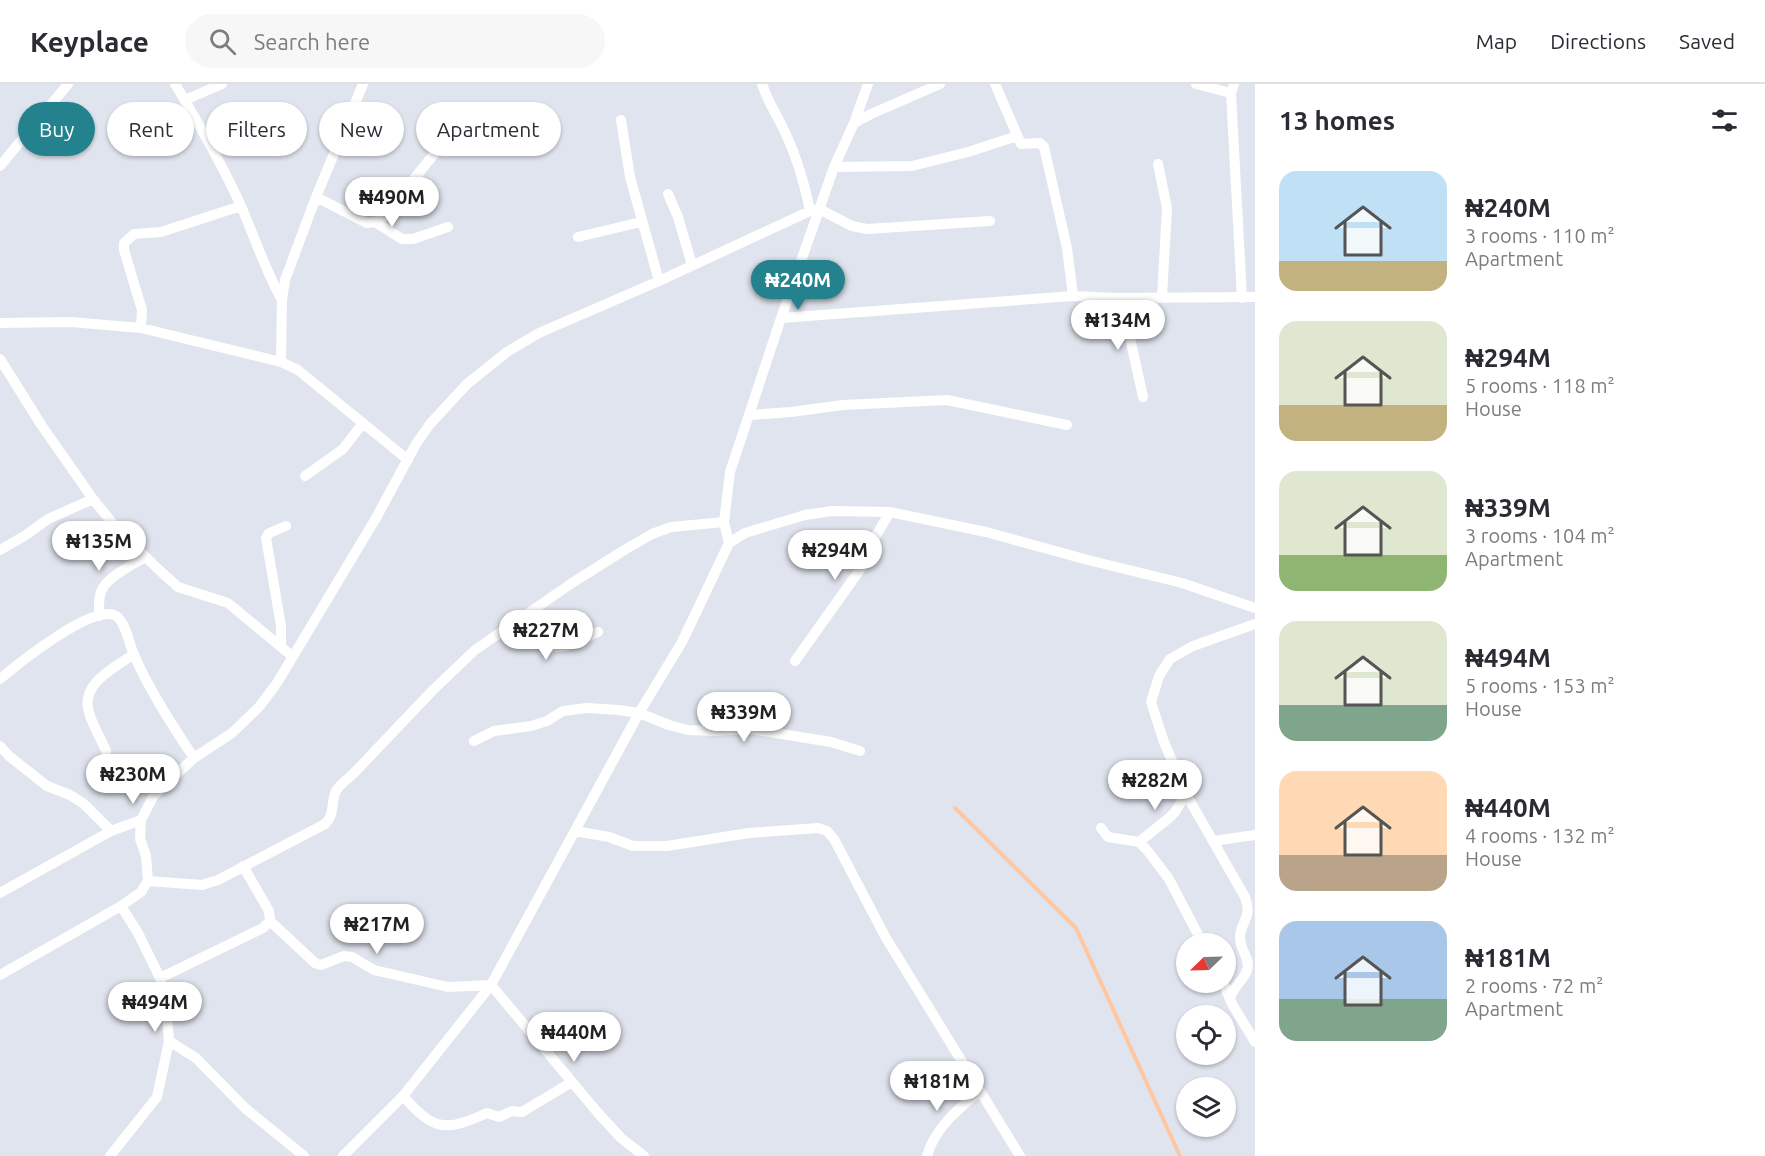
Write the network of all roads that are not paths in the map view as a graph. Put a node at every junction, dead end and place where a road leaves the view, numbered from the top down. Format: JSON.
{"nodes":[{"id":1,"x":68,"y":84,"type":"edge"},
{"id":2,"x":175,"y":84,"type":"edge"},
{"id":3,"x":222,"y":84,"type":"edge"},
{"id":4,"x":363,"y":84,"type":"edge"},
{"id":5,"x":762,"y":84,"type":"edge"},
{"id":6,"x":868,"y":84,"type":"edge"},
{"id":7,"x":940,"y":84,"type":"edge"},
{"id":8,"x":996,"y":84,"type":"edge"},
{"id":9,"x":1196,"y":84,"type":"edge"},
{"id":10,"x":1233,"y":89,"type":"edge"},
{"id":11,"x":185,"y":100,"type":"junction"},
{"id":12,"x":621,"y":120,"type":"dead end"},
{"id":13,"x":854,"y":123,"type":"junction"},
{"id":14,"x":1017,"y":136,"type":"junction"},
{"id":15,"x":432,"y":156,"type":"edge"},
{"id":16,"x":1158,"y":164,"type":"dead end"},
{"id":17,"x":0,"y":166,"type":"edge"},
{"id":18,"x":834,"y":167,"type":"junction"},
{"id":19,"x":668,"y":194,"type":"dead end"},
{"id":20,"x":315,"y":197,"type":"junction"},
{"id":21,"x":241,"y":206,"type":"junction"},
{"id":22,"x":815,"y":210,"type":"junction"},
{"id":23,"x":990,"y":221,"type":"dead end"},
{"id":24,"x":375,"y":222,"type":"junction"},
{"id":25,"x":641,"y":222,"type":"junction"},
{"id":26,"x":448,"y":227,"type":"dead end"},
{"id":27,"x":578,"y":237,"type":"dead end"},
{"id":28,"x":692,"y":265,"type":"junction"},
{"id":29,"x":659,"y":281,"type":"junction"},
{"id":30,"x":1073,"y":296,"type":"junction"},
{"id":31,"x":1162,"y":297,"type":"junction"},
{"id":32,"x":1255,"y":297,"type":"edge"},
{"id":33,"x":1116,"y":298,"type":"junction"},
{"id":34,"x":1242,"y":298,"type":"junction"},
{"id":35,"x":282,"y":300,"type":"junction"},
{"id":36,"x":781,"y":318,"type":"junction"},
{"id":37,"x":0,"y":323,"type":"edge"},
{"id":38,"x":141,"y":328,"type":"junction"},
{"id":39,"x":0,"y":359,"type":"edge"},
{"id":40,"x":281,"y":362,"type":"junction"},
{"id":41,"x":1143,"y":397,"type":"dead end"},
{"id":42,"x":750,"y":415,"type":"junction"},
{"id":43,"x":363,"y":423,"type":"junction"},
{"id":44,"x":1067,"y":426,"type":"dead end"},
{"id":45,"x":408,"y":460,"type":"junction"},
{"id":46,"x":304,"y":476,"type":"dead end"},
{"id":47,"x":93,"y":499,"type":"junction"},
{"id":48,"x":890,"y":512,"type":"junction"},
{"id":49,"x":724,"y":522,"type":"junction"},
{"id":50,"x":286,"y":526,"type":"dead end"},
{"id":51,"x":729,"y":543,"type":"junction"},
{"id":52,"x":1,"y":547,"type":"edge"},
{"id":53,"x":145,"y":557,"type":"junction"},
{"id":54,"x":1255,"y":608,"type":"edge"},
{"id":55,"x":535,"y":609,"type":"junction"},
{"id":56,"x":99,"y":616,"type":"junction"},
{"id":57,"x":1255,"y":624,"type":"edge"},
{"id":58,"x":598,"y":632,"type":"dead end"},
{"id":59,"x":281,"y":647,"type":"junction"},
{"id":60,"x":134,"y":654,"type":"junction"},
{"id":61,"x":292,"y":656,"type":"junction"},
{"id":62,"x":795,"y":661,"type":"dead end"},
{"id":63,"x":0,"y":679,"type":"edge"},
{"id":64,"x":639,"y":713,"type":"junction"},
{"id":65,"x":474,"y":741,"type":"dead end"},
{"id":66,"x":0,"y":746,"type":"edge"},
{"id":67,"x":106,"y":751,"type":"dead end"},
{"id":68,"x":860,"y":751,"type":"dead end"},
{"id":69,"x":194,"y":758,"type":"junction"},
{"id":70,"x":1186,"y":794,"type":"junction"},
{"id":71,"x":141,"y":820,"type":"junction"},
{"id":72,"x":1101,"y":828,"type":"dead end"},
{"id":73,"x":111,"y":831,"type":"junction"},
{"id":74,"x":575,"y":831,"type":"junction"},
{"id":75,"x":1255,"y":835,"type":"edge"},
{"id":76,"x":1213,"y":841,"type":"junction"},
{"id":77,"x":1139,"y":842,"type":"junction"},
{"id":78,"x":243,"y":866,"type":"junction"},
{"id":79,"x":148,"y":881,"type":"junction"},
{"id":80,"x":0,"y":893,"type":"edge"},
{"id":81,"x":121,"y":906,"type":"junction"},
{"id":82,"x":270,"y":921,"type":"junction"},
{"id":83,"x":1197,"y":933,"type":"edge"},
{"id":84,"x":0,"y":975,"type":"edge"},
{"id":85,"x":160,"y":978,"type":"junction"},
{"id":86,"x":491,"y":985,"type":"junction"},
{"id":87,"x":1228,"y":993,"type":"edge"},
{"id":88,"x":1230,"y":999,"type":"junction"},
{"id":89,"x":170,"y":1041,"type":"junction"},
{"id":90,"x":1255,"y":1042,"type":"edge"},
{"id":91,"x":572,"y":1082,"type":"junction"},
{"id":92,"x":980,"y":1091,"type":"junction"},
{"id":93,"x":403,"y":1096,"type":"junction"},
{"id":94,"x":110,"y":1156,"type":"edge"},
{"id":95,"x":304,"y":1156,"type":"edge"},
{"id":96,"x":343,"y":1156,"type":"edge"},
{"id":97,"x":644,"y":1156,"type":"edge"},
{"id":98,"x":927,"y":1156,"type":"edge"},
{"id":99,"x":1020,"y":1156,"type":"edge"}],
"edges":[{"from":1,"to":17,"type":"street"},
{"from":2,"to":11,"type":"street"},
{"from":3,"to":11,"type":"street"},
{"from":4,"to":20,"type":"street"},
{"from":5,"to":22,"type":"street"},
{"from":6,"to":13,"type":"street"},
{"from":7,"to":13,"type":"street"},
{"from":8,"to":14,"type":"street"},
{"from":9,"to":10,"type":"street"},
{"from":10,"to":34,"type":"street"},
{"from":11,"to":21,"type":"street"},
{"from":12,"to":25,"type":"street"},
{"from":13,"to":18,"type":"street"},
{"from":14,"to":18,"type":"street"},
{"from":14,"to":30,"type":"street"},
{"from":15,"to":24,"type":"street"},
{"from":16,"to":31,"type":"street"},
{"from":18,"to":22,"type":"street"},
{"from":19,"to":28,"type":"street"},
{"from":20,"to":24,"type":"street"},
{"from":20,"to":35,"type":"street"},
{"from":21,"to":35,"type":"street"},
{"from":21,"to":38,"type":"street"},
{"from":22,"to":23,"type":"street"},
{"from":22,"to":28,"type":"street"},
{"from":22,"to":36,"type":"street"},
{"from":24,"to":26,"type":"street"},
{"from":25,"to":27,"type":"street"},
{"from":25,"to":29,"type":"street"},
{"from":28,"to":29,"type":"street"},
{"from":29,"to":45,"type":"street"},
{"from":30,"to":33,"type":"street"},
{"from":30,"to":36,"type":"street"},
{"from":31,"to":33,"type":"street"},
{"from":31,"to":34,"type":"street"},
{"from":32,"to":34,"type":"street"},
{"from":33,"to":41,"type":"street"},
{"from":35,"to":40,"type":"street"},
{"from":36,"to":42,"type":"street"},
{"from":37,"to":38,"type":"street"},
{"from":38,"to":40,"type":"street"},
{"from":39,"to":47,"type":"street"},
{"from":40,"to":43,"type":"street"},
{"from":42,"to":44,"type":"street"},
{"from":42,"to":49,"type":"street"},
{"from":43,"to":45,"type":"street"},
{"from":43,"to":46,"type":"street"},
{"from":45,"to":61,"type":"street"},
{"from":47,"to":52,"type":"street"},
{"from":47,"to":53,"type":"street"},
{"from":48,"to":51,"type":"street"},
{"from":48,"to":54,"type":"street"},
{"from":48,"to":62,"type":"street"},
{"from":49,"to":51,"type":"street"},
{"from":49,"to":55,"type":"street"},
{"from":50,"to":59,"type":"street"},
{"from":51,"to":64,"type":"street"},
{"from":53,"to":56,"type":"street"},
{"from":53,"to":59,"type":"street"},
{"from":55,"to":58,"type":"street"},
{"from":55,"to":78,"type":"street"},
{"from":56,"to":60,"type":"street"},
{"from":56,"to":63,"type":"street"},
{"from":57,"to":70,"type":"street"},
{"from":59,"to":61,"type":"street"},
{"from":60,"to":67,"type":"street"},
{"from":60,"to":69,"type":"street"},
{"from":61,"to":69,"type":"street"},
{"from":64,"to":65,"type":"street"},
{"from":64,"to":68,"type":"street"},
{"from":64,"to":74,"type":"street"},
{"from":66,"to":73,"type":"street"},
{"from":69,"to":71,"type":"street"},
{"from":70,"to":76,"type":"street"},
{"from":70,"to":77,"type":"street"},
{"from":71,"to":73,"type":"street"},
{"from":71,"to":79,"type":"street"},
{"from":72,"to":77,"type":"street"},
{"from":73,"to":80,"type":"street"},
{"from":74,"to":86,"type":"street"},
{"from":74,"to":92,"type":"street"},
{"from":75,"to":76,"type":"street"},
{"from":76,"to":88,"type":"street"},
{"from":77,"to":83,"type":"street"},
{"from":78,"to":79,"type":"street"},
{"from":78,"to":82,"type":"street"},
{"from":79,"to":81,"type":"street"},
{"from":81,"to":84,"type":"street"},
{"from":81,"to":85,"type":"street"},
{"from":82,"to":85,"type":"street"},
{"from":82,"to":86,"type":"street"},
{"from":85,"to":89,"type":"street"},
{"from":86,"to":91,"type":"street"},
{"from":86,"to":93,"type":"street"},
{"from":87,"to":88,"type":"street"},
{"from":88,"to":90,"type":"street"},
{"from":89,"to":94,"type":"street"},
{"from":89,"to":95,"type":"street"},
{"from":91,"to":93,"type":"street"},
{"from":91,"to":97,"type":"street"},
{"from":92,"to":98,"type":"street"},
{"from":92,"to":99,"type":"street"},
{"from":93,"to":96,"type":"street"}]}
